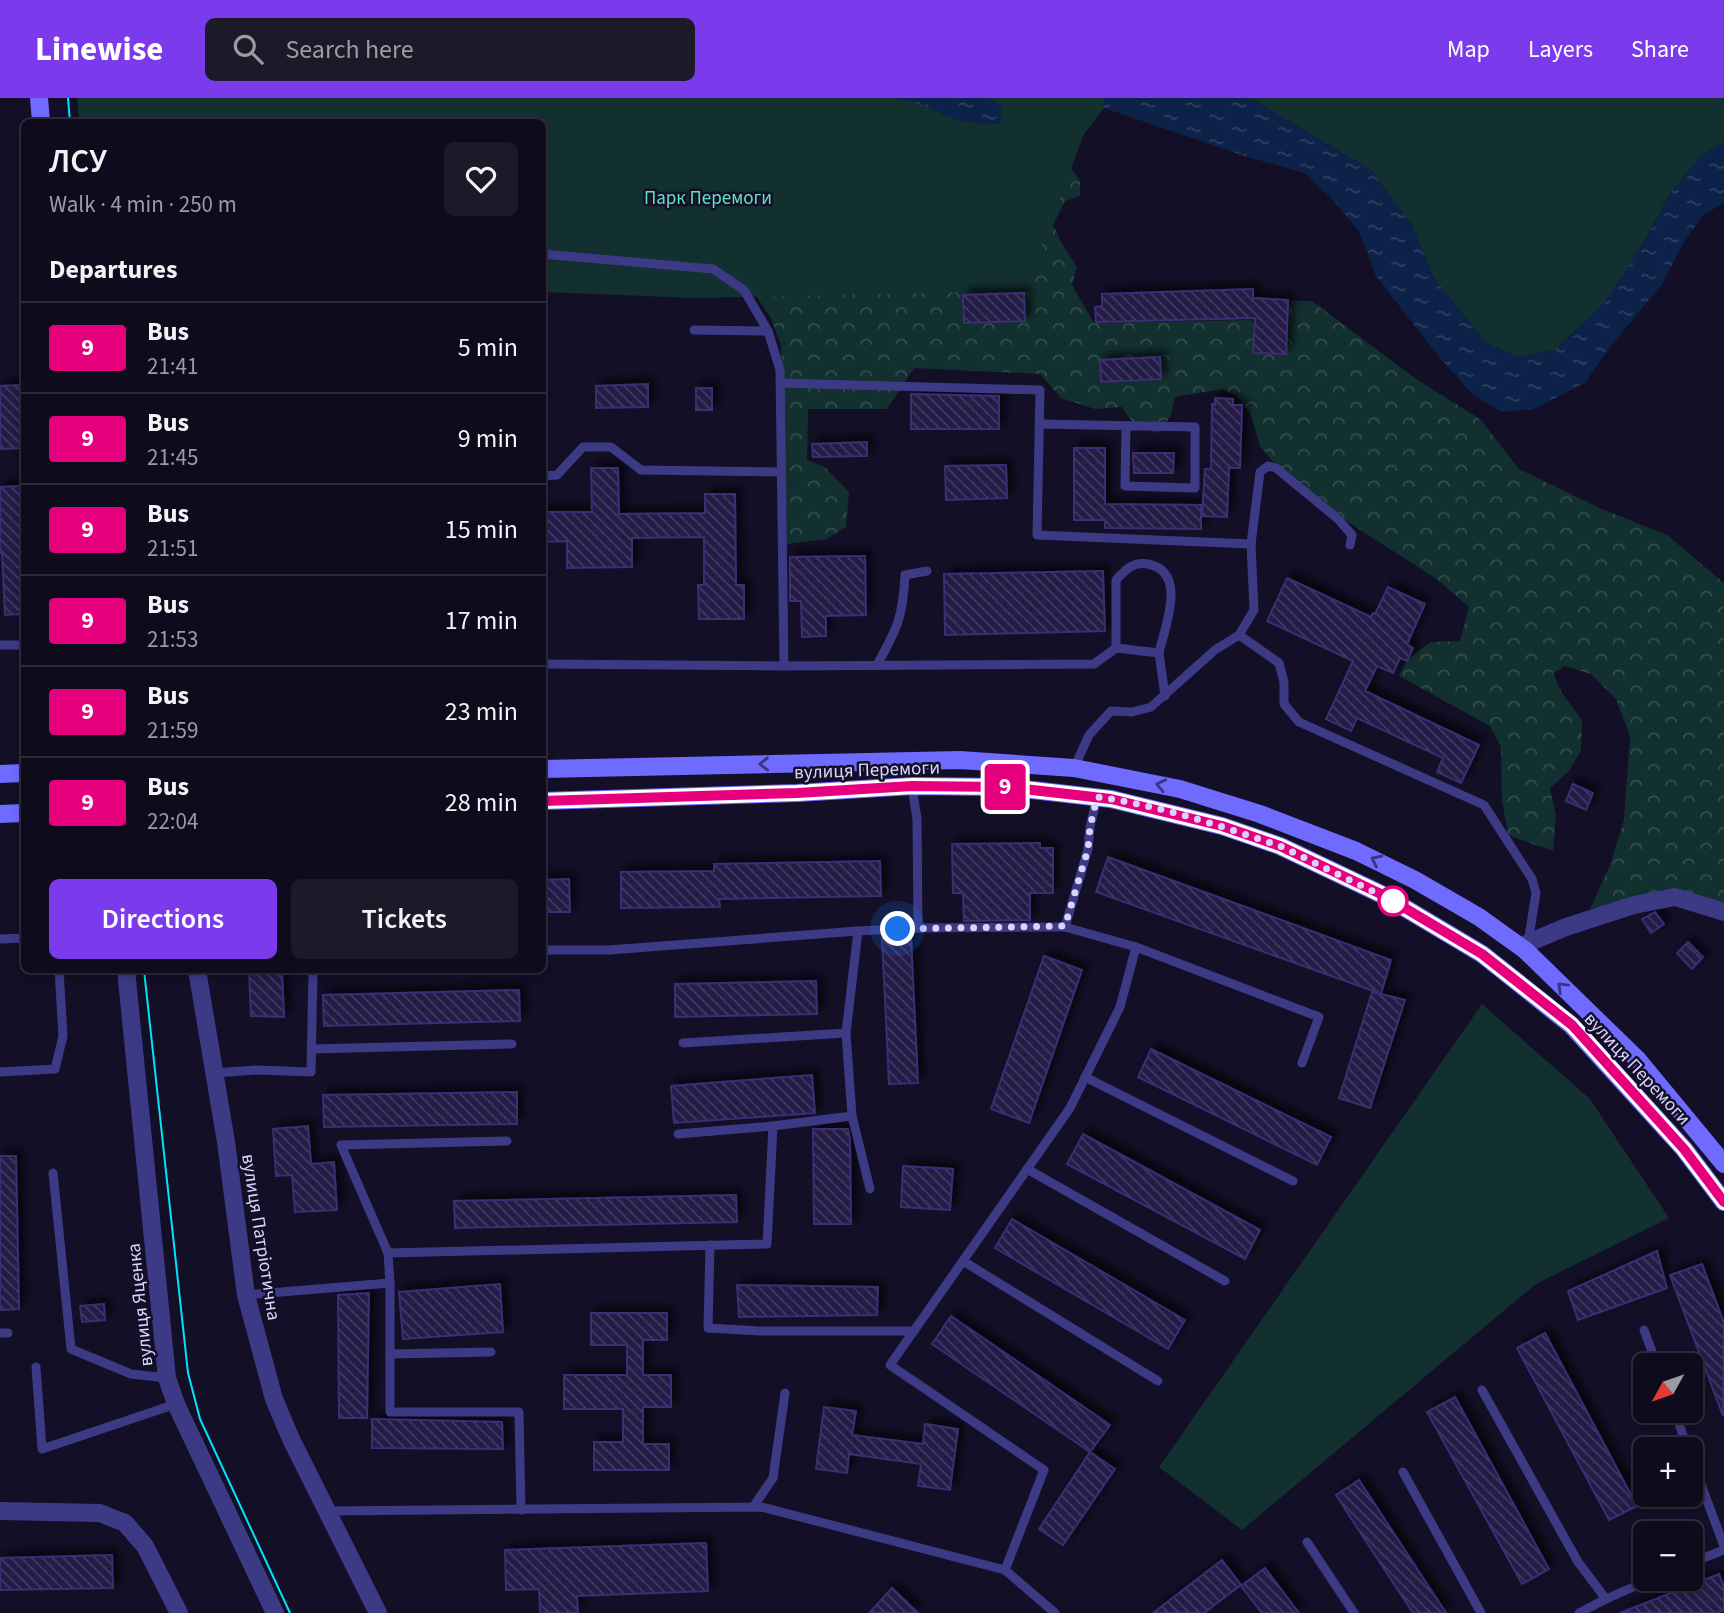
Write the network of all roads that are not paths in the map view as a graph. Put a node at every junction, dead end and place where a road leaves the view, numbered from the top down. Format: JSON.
{"nodes":[{"id":1,"x":39,"y":98,"type":"edge"},
{"id":2,"x":41,"y":119,"type":"edge"},
{"id":3,"x":546,"y":254,"type":"edge"},
{"id":4,"x":694,"y":330,"type":"dead end"},
{"id":5,"x":768,"y":331,"type":"junction"},
{"id":6,"x":780,"y":383,"type":"junction"},
{"id":7,"x":1040,"y":424,"type":"junction"},
{"id":8,"x":1126,"y":426,"type":"junction"},
{"id":9,"x":781,"y":472,"type":"junction"},
{"id":10,"x":546,"y":476,"type":"edge"},
{"id":11,"x":1251,"y":544,"type":"junction"},
{"id":12,"x":1350,"y":545,"type":"dead end"},
{"id":13,"x":927,"y":571,"type":"dead end"},
{"id":14,"x":1239,"y":635,"type":"junction"},
{"id":15,"x":0,"y":645,"type":"edge"},
{"id":16,"x":21,"y":645,"type":"edge"},
{"id":17,"x":1116,"y":648,"type":"junction"},
{"id":18,"x":1159,"y":653,"type":"junction"},
{"id":19,"x":546,"y":664,"type":"edge"},
{"id":20,"x":877,"y":665,"type":"junction"},
{"id":21,"x":784,"y":666,"type":"junction"},
{"id":22,"x":1165,"y":696,"type":"junction"},
{"id":23,"x":1074,"y":768,"type":"junction"},
{"id":24,"x":546,"y":769,"type":"edge"},
{"id":25,"x":21,"y":773,"type":"edge"},
{"id":26,"x":0,"y":774,"type":"edge"},
{"id":27,"x":912,"y":786,"type":"junction"},
{"id":28,"x":1097,"y":797,"type":"junction"},
{"id":29,"x":546,"y":801,"type":"edge"},
{"id":30,"x":21,"y":813,"type":"edge"},
{"id":31,"x":0,"y":814,"type":"edge"},
{"id":32,"x":1724,"y":912,"type":"edge"},
{"id":33,"x":1065,"y":926,"type":"junction"},
{"id":34,"x":918,"y":928,"type":"junction"},
{"id":35,"x":858,"y":931,"type":"junction"},
{"id":36,"x":21,"y":938,"type":"edge"},
{"id":37,"x":0,"y":939,"type":"edge"},
{"id":38,"x":1136,"y":947,"type":"junction"},
{"id":39,"x":1526,"y":947,"type":"junction"},
{"id":40,"x":546,"y":950,"type":"edge"},
{"id":41,"x":59,"y":973,"type":"edge"},
{"id":42,"x":127,"y":973,"type":"edge"},
{"id":43,"x":197,"y":973,"type":"edge"},
{"id":44,"x":313,"y":973,"type":"edge"},
{"id":45,"x":846,"y":1033,"type":"junction"},
{"id":46,"x":682,"y":1042,"type":"dead end"},
{"id":47,"x":512,"y":1044,"type":"dead end"},
{"id":48,"x":311,"y":1049,"type":"junction"},
{"id":49,"x":1302,"y":1063,"type":"dead end"},
{"id":50,"x":0,"y":1072,"type":"edge"},
{"id":51,"x":214,"y":1073,"type":"junction"},
{"id":52,"x":1085,"y":1077,"type":"junction"},
{"id":53,"x":852,"y":1116,"type":"junction"},
{"id":54,"x":773,"y":1126,"type":"junction"},
{"id":55,"x":678,"y":1134,"type":"dead end"},
{"id":56,"x":507,"y":1141,"type":"dead end"},
{"id":57,"x":1724,"y":1164,"type":"edge"},
{"id":58,"x":1027,"y":1169,"type":"junction"},
{"id":59,"x":53,"y":1173,"type":"dead end"},
{"id":60,"x":1293,"y":1181,"type":"dead end"},
{"id":61,"x":870,"y":1189,"type":"dead end"},
{"id":62,"x":1724,"y":1202,"type":"edge"},
{"id":63,"x":709,"y":1245,"type":"junction"},
{"id":64,"x":388,"y":1253,"type":"junction"},
{"id":65,"x":963,"y":1261,"type":"junction"},
{"id":66,"x":1225,"y":1281,"type":"dead end"},
{"id":67,"x":390,"y":1283,"type":"junction"},
{"id":68,"x":246,"y":1295,"type":"junction"},
{"id":69,"x":1644,"y":1330,"type":"dead end"},
{"id":70,"x":914,"y":1331,"type":"junction"},
{"id":71,"x":491,"y":1353,"type":"dead end"},
{"id":72,"x":1653,"y":1353,"type":"edge"},
{"id":73,"x":390,"y":1354,"type":"junction"},
{"id":74,"x":36,"y":1367,"type":"dead end"},
{"id":75,"x":167,"y":1378,"type":"junction"},
{"id":76,"x":1158,"y":1381,"type":"dead end"},
{"id":77,"x":1482,"y":1390,"type":"dead end"},
{"id":78,"x":785,"y":1393,"type":"dead end"},
{"id":79,"x":176,"y":1404,"type":"junction"},
{"id":80,"x":1403,"y":1472,"type":"dead end"},
{"id":81,"x":1703,"y":1491,"type":"edge"},
{"id":82,"x":753,"y":1507,"type":"junction"},
{"id":83,"x":521,"y":1510,"type":"junction"},
{"id":84,"x":0,"y":1511,"type":"edge"},
{"id":85,"x":329,"y":1511,"type":"junction"},
{"id":86,"x":1307,"y":1542,"type":"dead end"},
{"id":87,"x":1724,"y":1548,"type":"edge"},
{"id":88,"x":1703,"y":1557,"type":"edge"},
{"id":89,"x":1005,"y":1570,"type":"junction"},
{"id":90,"x":1633,"y":1587,"type":"edge"},
{"id":91,"x":1606,"y":1599,"type":"junction"},
{"id":92,"x":179,"y":1613,"type":"edge"},
{"id":93,"x":275,"y":1613,"type":"edge"},
{"id":94,"x":378,"y":1613,"type":"edge"},
{"id":95,"x":1055,"y":1613,"type":"edge"},
{"id":96,"x":1354,"y":1613,"type":"edge"},
{"id":97,"x":1481,"y":1613,"type":"edge"},
{"id":98,"x":1579,"y":1613,"type":"edge"}],
"edges":[{"from":1,"to":2,"type":"main road"},
{"from":3,"to":5,"type":"lane"},
{"from":4,"to":5,"type":"lane"},
{"from":5,"to":6,"type":"lane"},
{"from":6,"to":7,"type":"lane"},
{"from":6,"to":9,"type":"lane"},
{"from":7,"to":8,"type":"lane"},
{"from":7,"to":11,"type":"lane"},
{"from":8,"to":8,"type":"lane"},
{"from":9,"to":10,"type":"lane"},
{"from":9,"to":21,"type":"lane"},
{"from":11,"to":12,"type":"lane"},
{"from":11,"to":14,"type":"lane"},
{"from":13,"to":20,"type":"lane"},
{"from":14,"to":22,"type":"lane"},
{"from":14,"to":39,"type":"lane"},
{"from":15,"to":16,"type":"lane"},
{"from":17,"to":18,"type":"lane"},
{"from":17,"to":18,"type":"lane"},
{"from":17,"to":20,"type":"lane"},
{"from":18,"to":22,"type":"lane"},
{"from":19,"to":21,"type":"lane"},
{"from":20,"to":21,"type":"lane"},
{"from":22,"to":23,"type":"lane"},
{"from":23,"to":24,"type":"main road","name":"вулиця Перемоги","one_way":true},
{"from":39,"to":23,"type":"main road","name":"вулиця Перемоги","one_way":true},
{"from":25,"to":26,"type":"main road"},
{"from":27,"to":28,"type":"main road","name":"вулиця Перемоги"},
{"from":27,"to":29,"type":"main road","name":"вулиця Перемоги"},
{"from":27,"to":34,"type":"lane"},
{"from":28,"to":33,"type":"lane"},
{"from":28,"to":62,"type":"main road","name":"вулиця Перемоги"},
{"from":30,"to":31,"type":"main road"},
{"from":32,"to":39,"type":"street"},
{"from":33,"to":34,"type":"lane"},
{"from":33,"to":38,"type":"lane"},
{"from":34,"to":35,"type":"lane"},
{"from":35,"to":40,"type":"lane"},
{"from":35,"to":45,"type":"lane"},
{"from":36,"to":37,"type":"lane"},
{"from":38,"to":49,"type":"lane"},
{"from":38,"to":52,"type":"lane"},
{"from":57,"to":39,"type":"main road","name":"вулиця Перемоги","one_way":true},
{"from":41,"to":50,"type":"lane"},
{"from":42,"to":75,"type":"street","name":"вулиця Яценка"},
{"from":43,"to":51,"type":"street","name":"вулиця Патріотична"},
{"from":44,"to":48,"type":"lane"},
{"from":45,"to":46,"type":"lane"},
{"from":45,"to":53,"type":"lane"},
{"from":47,"to":48,"type":"lane"},
{"from":48,"to":51,"type":"lane"},
{"from":51,"to":68,"type":"street","name":"вулиця Патріотична"},
{"from":52,"to":58,"type":"lane"},
{"from":52,"to":60,"type":"lane"},
{"from":53,"to":54,"type":"lane"},
{"from":53,"to":61,"type":"lane"},
{"from":54,"to":55,"type":"lane"},
{"from":54,"to":63,"type":"lane"},
{"from":56,"to":64,"type":"lane"},
{"from":58,"to":65,"type":"lane"},
{"from":58,"to":66,"type":"lane"},
{"from":59,"to":75,"type":"lane"},
{"from":63,"to":64,"type":"lane"},
{"from":63,"to":70,"type":"lane"},
{"from":64,"to":67,"type":"lane"},
{"from":65,"to":70,"type":"lane"},
{"from":65,"to":76,"type":"lane"},
{"from":67,"to":68,"type":"lane"},
{"from":67,"to":73,"type":"lane"},
{"from":68,"to":85,"type":"street","name":"вулиця Патріотична"},
{"from":69,"to":72,"type":"lane"},
{"from":70,"to":89,"type":"lane"},
{"from":71,"to":73,"type":"lane"},
{"from":73,"to":83,"type":"lane"},
{"from":74,"to":79,"type":"lane"},
{"from":75,"to":79,"type":"street","name":"вулиця Яценка"},
{"from":77,"to":91,"type":"lane"},
{"from":78,"to":82,"type":"lane"},
{"from":79,"to":93,"type":"street","name":"вулиця Яценка"},
{"from":80,"to":97,"type":"lane"},
{"from":81,"to":87,"type":"lane"},
{"from":82,"to":83,"type":"lane"},
{"from":82,"to":89,"type":"lane"},
{"from":83,"to":85,"type":"lane"},
{"from":84,"to":92,"type":"street"},
{"from":85,"to":94,"type":"street","name":"вулиця Патріотична"},
{"from":86,"to":96,"type":"lane"},
{"from":87,"to":88,"type":"lane"},
{"from":89,"to":95,"type":"lane"},
{"from":90,"to":91,"type":"lane"},
{"from":91,"to":98,"type":"lane"}]}
